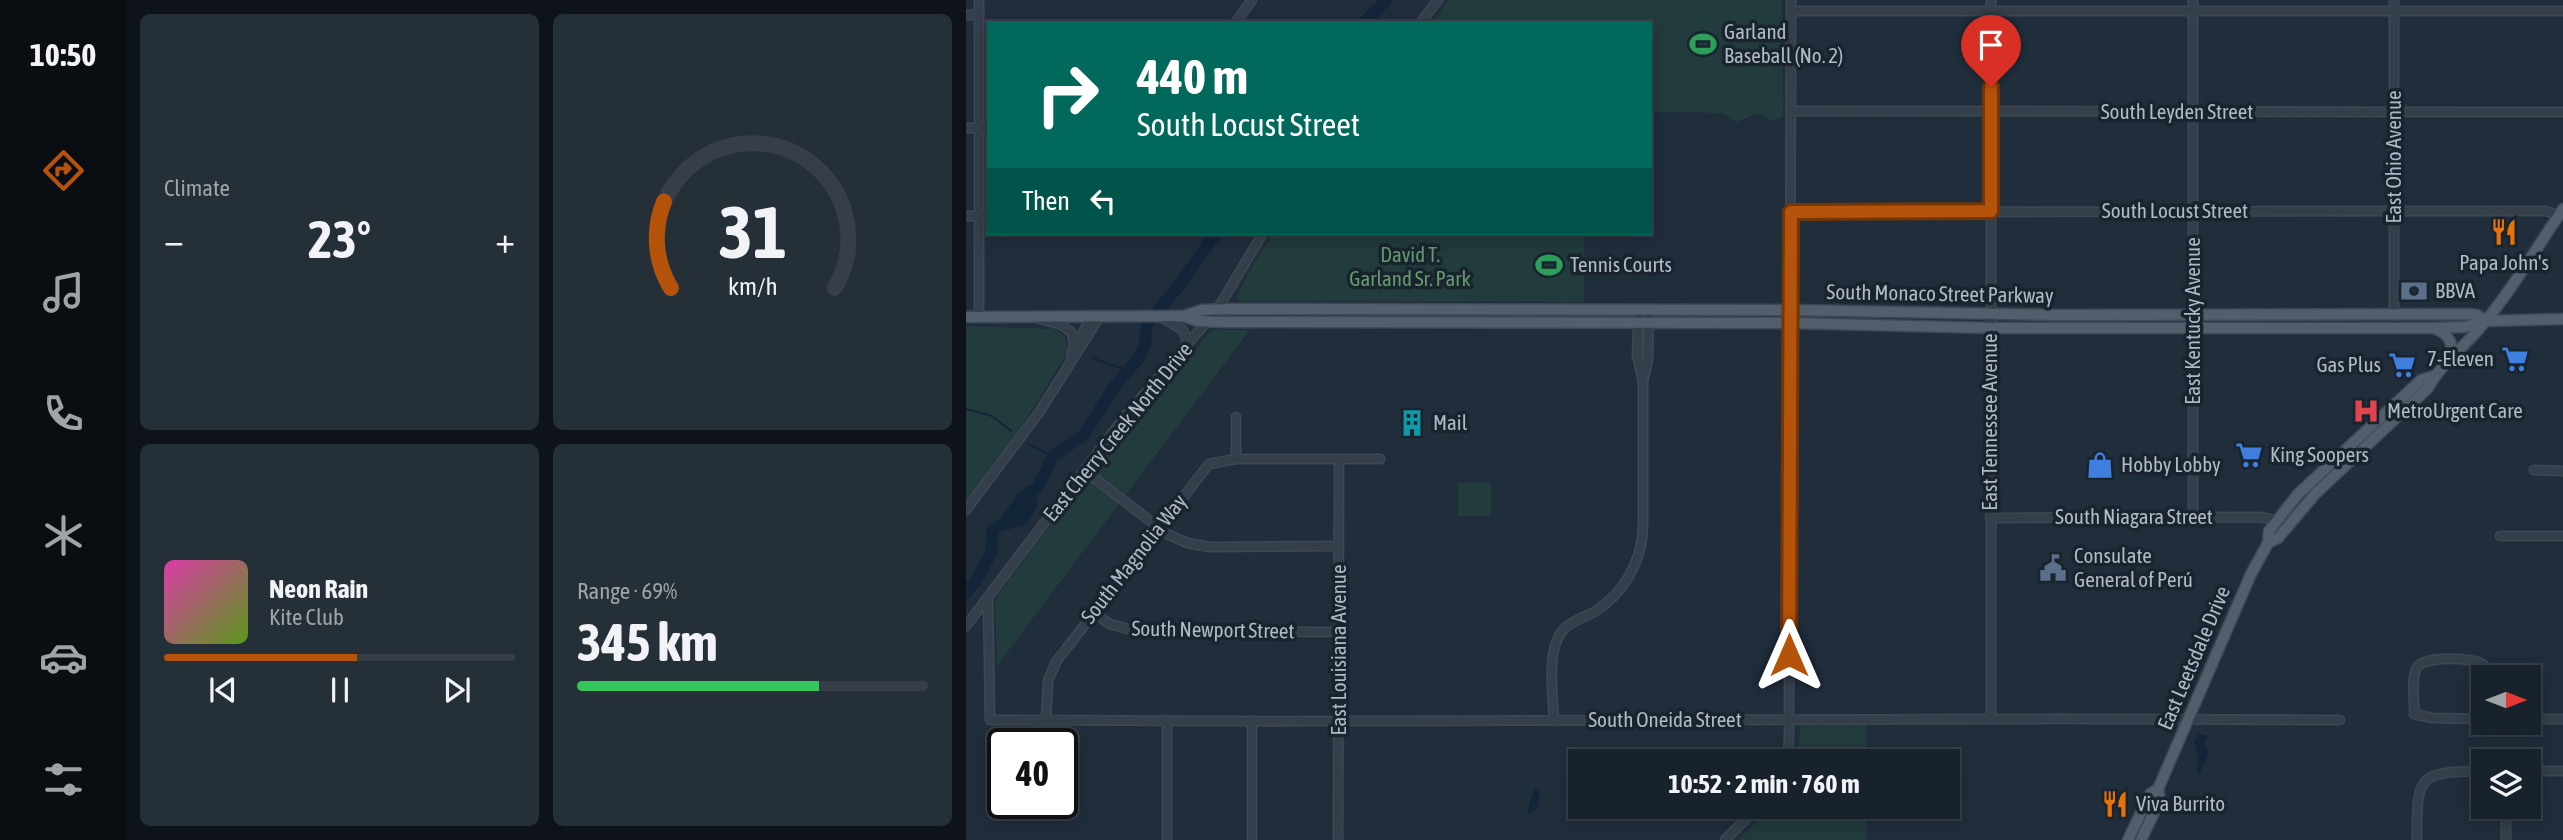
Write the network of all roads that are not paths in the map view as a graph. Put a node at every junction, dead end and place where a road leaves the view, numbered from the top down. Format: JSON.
{"nodes":[{"id":1,"x":979,"y":0,"type":"edge"},
{"id":2,"x":1252,"y":0,"type":"edge"},
{"id":3,"x":1438,"y":0,"type":"edge"},
{"id":4,"x":1791,"y":0,"type":"edge"},
{"id":5,"x":1991,"y":0,"type":"edge"},
{"id":6,"x":2193,"y":0,"type":"edge"},
{"id":7,"x":2394,"y":0,"type":"edge"},
{"id":8,"x":1791,"y":11,"type":"junction"},
{"id":9,"x":2394,"y":11,"type":"junction"},
{"id":10,"x":2563,"y":11,"type":"edge"},
{"id":11,"x":1991,"y":12,"type":"junction"},
{"id":12,"x":2192,"y":12,"type":"junction"},
{"id":13,"x":966,"y":15,"type":"edge"},
{"id":14,"x":979,"y":15,"type":"junction"},
{"id":15,"x":1236,"y":21,"type":"edge"},
{"id":16,"x":1422,"y":21,"type":"edge"},
{"id":17,"x":984,"y":39,"type":"edge"},
{"id":18,"x":1791,"y":111,"type":"junction"},
{"id":19,"x":2193,"y":111,"type":"junction"},
{"id":20,"x":1991,"y":112,"type":"junction"},
{"id":21,"x":2394,"y":112,"type":"junction"},
{"id":22,"x":2563,"y":112,"type":"edge"},
{"id":23,"x":966,"y":128,"type":"edge"},
{"id":24,"x":984,"y":128,"type":"edge"},
{"id":25,"x":1991,"y":211,"type":"junction"},
{"id":26,"x":2193,"y":211,"type":"junction"},
{"id":27,"x":2394,"y":211,"type":"junction"},
{"id":28,"x":1791,"y":212,"type":"junction"},
{"id":29,"x":2561,"y":212,"type":"edge"},
{"id":30,"x":966,"y":216,"type":"edge"},
{"id":31,"x":984,"y":216,"type":"edge"},
{"id":32,"x":1262,"y":235,"type":"edge"},
{"id":33,"x":1217,"y":310,"type":"junction"},
{"id":34,"x":1644,"y":310,"type":"junction"},
{"id":35,"x":1790,"y":310,"type":"junction"},
{"id":36,"x":1990,"y":315,"type":"junction"},
{"id":37,"x":2193,"y":315,"type":"junction"},
{"id":38,"x":2394,"y":315,"type":"junction"},
{"id":39,"x":1029,"y":316,"type":"junction"},
{"id":40,"x":1096,"y":316,"type":"junction"},
{"id":41,"x":966,"y":317,"type":"edge"},
{"id":42,"x":979,"y":317,"type":"junction"},
{"id":43,"x":2563,"y":319,"type":"edge"},
{"id":44,"x":1181,"y":321,"type":"junction"},
{"id":45,"x":2486,"y":321,"type":"junction"},
{"id":46,"x":1207,"y":322,"type":"junction"},
{"id":47,"x":1637,"y":322,"type":"junction"},
{"id":48,"x":1648,"y":322,"type":"junction"},
{"id":49,"x":1790,"y":323,"type":"junction"},
{"id":50,"x":1990,"y":328,"type":"junction"},
{"id":51,"x":2193,"y":328,"type":"junction"},
{"id":52,"x":2432,"y":328,"type":"junction"},
{"id":53,"x":1184,"y":350,"type":"junction"},
{"id":54,"x":2452,"y":359,"type":"junction"},
{"id":55,"x":1066,"y":370,"type":"junction"},
{"id":56,"x":2434,"y":376,"type":"junction"},
{"id":57,"x":1643,"y":382,"type":"junction"},
{"id":58,"x":1236,"y":417,"type":"dead end"},
{"id":59,"x":1236,"y":459,"type":"junction"},
{"id":60,"x":1339,"y":459,"type":"junction"},
{"id":61,"x":1380,"y":459,"type":"dead end"},
{"id":62,"x":1084,"y":470,"type":"junction"},
{"id":63,"x":2534,"y":470,"type":"dead end"},
{"id":64,"x":2563,"y":471,"type":"edge"},
{"id":65,"x":966,"y":510,"type":"edge"},
{"id":66,"x":2193,"y":517,"type":"junction"},
{"id":67,"x":1990,"y":518,"type":"junction"},
{"id":68,"x":2277,"y":520,"type":"junction"},
{"id":69,"x":1159,"y":528,"type":"junction"},
{"id":70,"x":2500,"y":536,"type":"dead end"},
{"id":71,"x":2563,"y":536,"type":"edge"},
{"id":72,"x":2268,"y":543,"type":"junction"},
{"id":73,"x":1339,"y":546,"type":"junction"},
{"id":74,"x":988,"y":597,"type":"junction"},
{"id":75,"x":1092,"y":612,"type":"junction"},
{"id":76,"x":966,"y":626,"type":"edge"},
{"id":77,"x":1339,"y":632,"type":"junction"},
{"id":78,"x":2484,"y":665,"type":"edge"},
{"id":79,"x":1991,"y":717,"type":"junction"},
{"id":80,"x":1789,"y":718,"type":"junction"},
{"id":81,"x":2189,"y":718,"type":"junction"},
{"id":82,"x":2471,"y":719,"type":"edge"},
{"id":83,"x":2541,"y":719,"type":"edge"},
{"id":84,"x":2563,"y":719,"type":"edge"},
{"id":85,"x":1045,"y":720,"type":"junction"},
{"id":86,"x":1167,"y":720,"type":"junction"},
{"id":87,"x":1338,"y":720,"type":"junction"},
{"id":88,"x":2340,"y":720,"type":"dead end"},
{"id":89,"x":1252,"y":721,"type":"junction"},
{"id":90,"x":1554,"y":721,"type":"junction"},
{"id":91,"x":1788,"y":749,"type":"edge"},
{"id":92,"x":2471,"y":771,"type":"edge"},
{"id":93,"x":2541,"y":771,"type":"edge"},
{"id":94,"x":2563,"y":771,"type":"edge"},
{"id":95,"x":2158,"y":789,"type":"junction"},
{"id":96,"x":1746,"y":819,"type":"edge"},
{"id":97,"x":2506,"y":819,"type":"edge"},
{"id":98,"x":1167,"y":840,"type":"edge"},
{"id":99,"x":1252,"y":840,"type":"edge"},
{"id":100,"x":1338,"y":840,"type":"edge"},
{"id":101,"x":1725,"y":840,"type":"edge"},
{"id":102,"x":2128,"y":840,"type":"edge"},
{"id":103,"x":2141,"y":840,"type":"edge"},
{"id":104,"x":2417,"y":840,"type":"edge"},
{"id":105,"x":2506,"y":840,"type":"edge"}],
"edges":[{"from":1,"to":14,"type":"street"},
{"from":2,"to":15,"type":"street"},
{"from":3,"to":16,"type":"street"},
{"from":4,"to":8,"type":"street"},
{"from":5,"to":11,"type":"street","name":"East Tennessee Avenue"},
{"from":6,"to":12,"type":"street","name":"East Kentucky Avenue"},
{"from":7,"to":9,"type":"street","name":"East Ohio Avenue"},
{"from":8,"to":11,"type":"street"},
{"from":8,"to":18,"type":"street"},
{"from":9,"to":10,"type":"street"},
{"from":9,"to":12,"type":"street"},
{"from":9,"to":21,"type":"street","name":"East Ohio Avenue"},
{"from":11,"to":12,"type":"street"},
{"from":11,"to":20,"type":"street","name":"East Tennessee Avenue"},
{"from":12,"to":19,"type":"street","name":"East Kentucky Avenue"},
{"from":13,"to":14,"type":"street"},
{"from":14,"to":17,"type":"street"},
{"from":17,"to":24,"type":"street"},
{"from":18,"to":20,"type":"street","name":"South Leyden Street"},
{"from":18,"to":28,"type":"street"},
{"from":19,"to":20,"type":"street","name":"South Leyden Street"},
{"from":19,"to":21,"type":"street","name":"South Leyden Street"},
{"from":19,"to":26,"type":"street","name":"East Kentucky Avenue"},
{"from":20,"to":25,"type":"street","name":"East Tennessee Avenue"},
{"from":21,"to":22,"type":"street","name":"South Leyden Street"},
{"from":21,"to":27,"type":"street","name":"East Ohio Avenue"},
{"from":23,"to":24,"type":"street"},
{"from":24,"to":31,"type":"street"},
{"from":25,"to":26,"type":"street","name":"South Locust Street"},
{"from":25,"to":28,"type":"street","name":"South Locust Street"},
{"from":25,"to":36,"type":"street","name":"East Tennessee Avenue"},
{"from":26,"to":27,"type":"street","name":"South Locust Street"},
{"from":26,"to":37,"type":"street","name":"East Kentucky Avenue"},
{"from":27,"to":29,"type":"street","name":"South Locust Street"},
{"from":27,"to":38,"type":"street","name":"East Ohio Avenue"},
{"from":28,"to":35,"type":"street"},
{"from":29,"to":45,"type":"main road","name":"East Leetsdale Drive"},
{"from":30,"to":31,"type":"street"},
{"from":31,"to":42,"type":"street"},
{"from":32,"to":33,"type":"street","name":"East Cherry Creek North Drive"},
{"from":33,"to":34,"type":"main road","name":"South Monaco Street Parkway"},
{"from":33,"to":44,"type":"main road","name":"South Monaco Street Parkway"},
{"from":33,"to":46,"type":"street","name":"East Cherry Creek North Drive"},
{"from":34,"to":35,"type":"main road","name":"South Monaco Street Parkway"},
{"from":34,"to":47,"type":"street"},
{"from":34,"to":48,"type":"street"},
{"from":35,"to":36,"type":"main road","name":"South Monaco Street Parkway"},
{"from":35,"to":49,"type":"street"},
{"from":36,"to":37,"type":"main road","name":"South Monaco Street Parkway"},
{"from":36,"to":50,"type":"street","name":"East Tennessee Avenue"},
{"from":37,"to":38,"type":"main road","name":"South Monaco Street Parkway"},
{"from":37,"to":51,"type":"street","name":"East Kentucky Avenue"},
{"from":38,"to":45,"type":"main road","name":"South Monaco Street Parkway"},
{"from":39,"to":40,"type":"main road","name":"South Monaco Street Parkway"},
{"from":39,"to":42,"type":"main road","name":"South Monaco Street Parkway"},
{"from":39,"to":55,"type":"street"},
{"from":40,"to":44,"type":"main road","name":"South Monaco Street Parkway"},
{"from":40,"to":55,"type":"street"},
{"from":41,"to":42,"type":"main road","name":"South Monaco Street Parkway"},
{"from":43,"to":45,"type":"main road","name":"South Monaco Street Parkway"},
{"from":44,"to":46,"type":"main road","name":"South Monaco Street Parkway"},
{"from":44,"to":53,"type":"street"},
{"from":45,"to":52,"type":"main road","name":"South Monaco Street Parkway"},
{"from":45,"to":54,"type":"main road","name":"East Leetsdale Drive"},
{"from":46,"to":47,"type":"main road","name":"South Monaco Street Parkway"},
{"from":46,"to":53,"type":"street","name":"East Cherry Creek North Drive"},
{"from":47,"to":48,"type":"main road","name":"South Monaco Street Parkway"},
{"from":47,"to":57,"type":"street"},
{"from":48,"to":49,"type":"main road","name":"South Monaco Street Parkway"},
{"from":48,"to":57,"type":"street"},
{"from":49,"to":50,"type":"main road","name":"South Monaco Street Parkway"},
{"from":49,"to":80,"type":"street"},
{"from":50,"to":51,"type":"main road","name":"South Monaco Street Parkway"},
{"from":50,"to":67,"type":"street","name":"East Tennessee Avenue"},
{"from":51,"to":52,"type":"main road","name":"South Monaco Street Parkway"},
{"from":51,"to":66,"type":"street","name":"East Kentucky Avenue"},
{"from":52,"to":54,"type":"main road"},
{"from":53,"to":62,"type":"street","name":"East Cherry Creek North Drive"},
{"from":54,"to":56,"type":"main road","name":"East Leetsdale Drive"},
{"from":55,"to":65,"type":"street"},
{"from":56,"to":68,"type":"main road","name":"East Leetsdale Drive"},
{"from":56,"to":72,"type":"main road","name":"East Leetsdale Drive"},
{"from":57,"to":90,"type":"street"},
{"from":58,"to":59,"type":"street"},
{"from":59,"to":60,"type":"street","name":"South Magnolia Way"},
{"from":59,"to":69,"type":"street","name":"South Magnolia Way"},
{"from":60,"to":61,"type":"street","name":"South Magnolia Way"},
{"from":60,"to":73,"type":"street","name":"East Louisiana Avenue"},
{"from":62,"to":69,"type":"street"},
{"from":62,"to":74,"type":"street","name":"East Cherry Creek North Drive"},
{"from":63,"to":64,"type":"street"},
{"from":66,"to":67,"type":"street","name":"South Niagara Street"},
{"from":66,"to":68,"type":"street","name":"South Niagara Street"},
{"from":67,"to":79,"type":"street","name":"East Tennessee Avenue"},
{"from":68,"to":72,"type":"main road","name":"East Leetsdale Drive"},
{"from":69,"to":73,"type":"street"},
{"from":69,"to":75,"type":"street","name":"South Magnolia Way"},
{"from":70,"to":71,"type":"street"},
{"from":72,"to":81,"type":"main road","name":"East Leetsdale Drive"},
{"from":73,"to":77,"type":"street","name":"East Louisiana Avenue"},
{"from":74,"to":76,"type":"street","name":"East Cherry Creek North Drive"},
{"from":74,"to":85,"type":"street","name":"South Oneida Street"},
{"from":75,"to":77,"type":"street","name":"South Newport Street"},
{"from":75,"to":85,"type":"street","name":"South Magnolia Way"},
{"from":77,"to":87,"type":"street","name":"East Louisiana Avenue"},
{"from":78,"to":82,"type":"street"},
{"from":79,"to":80,"type":"street","name":"South Oneida Street"},
{"from":79,"to":81,"type":"street","name":"South Oneida Street"},
{"from":80,"to":90,"type":"street","name":"South Oneida Street"},
{"from":80,"to":91,"type":"street"},
{"from":81,"to":88,"type":"street","name":"South Oneida Street"},
{"from":81,"to":95,"type":"main road","name":"East Leetsdale Drive"},
{"from":83,"to":84,"type":"street"},
{"from":85,"to":86,"type":"street","name":"South Oneida Street"},
{"from":86,"to":89,"type":"street","name":"South Oneida Street"},
{"from":86,"to":98,"type":"street"},
{"from":87,"to":89,"type":"street","name":"South Oneida Street"},
{"from":87,"to":90,"type":"street","name":"South Oneida Street"},
{"from":87,"to":100,"type":"street","name":"East Louisiana Avenue"},
{"from":89,"to":99,"type":"street"},
{"from":92,"to":104,"type":"street"},
{"from":93,"to":94,"type":"street"},
{"from":95,"to":102,"type":"main road","name":"East Leetsdale Drive"},
{"from":95,"to":103,"type":"main road","name":"East Leetsdale Drive"},
{"from":96,"to":101,"type":"street"},
{"from":97,"to":105,"type":"street"}]}
